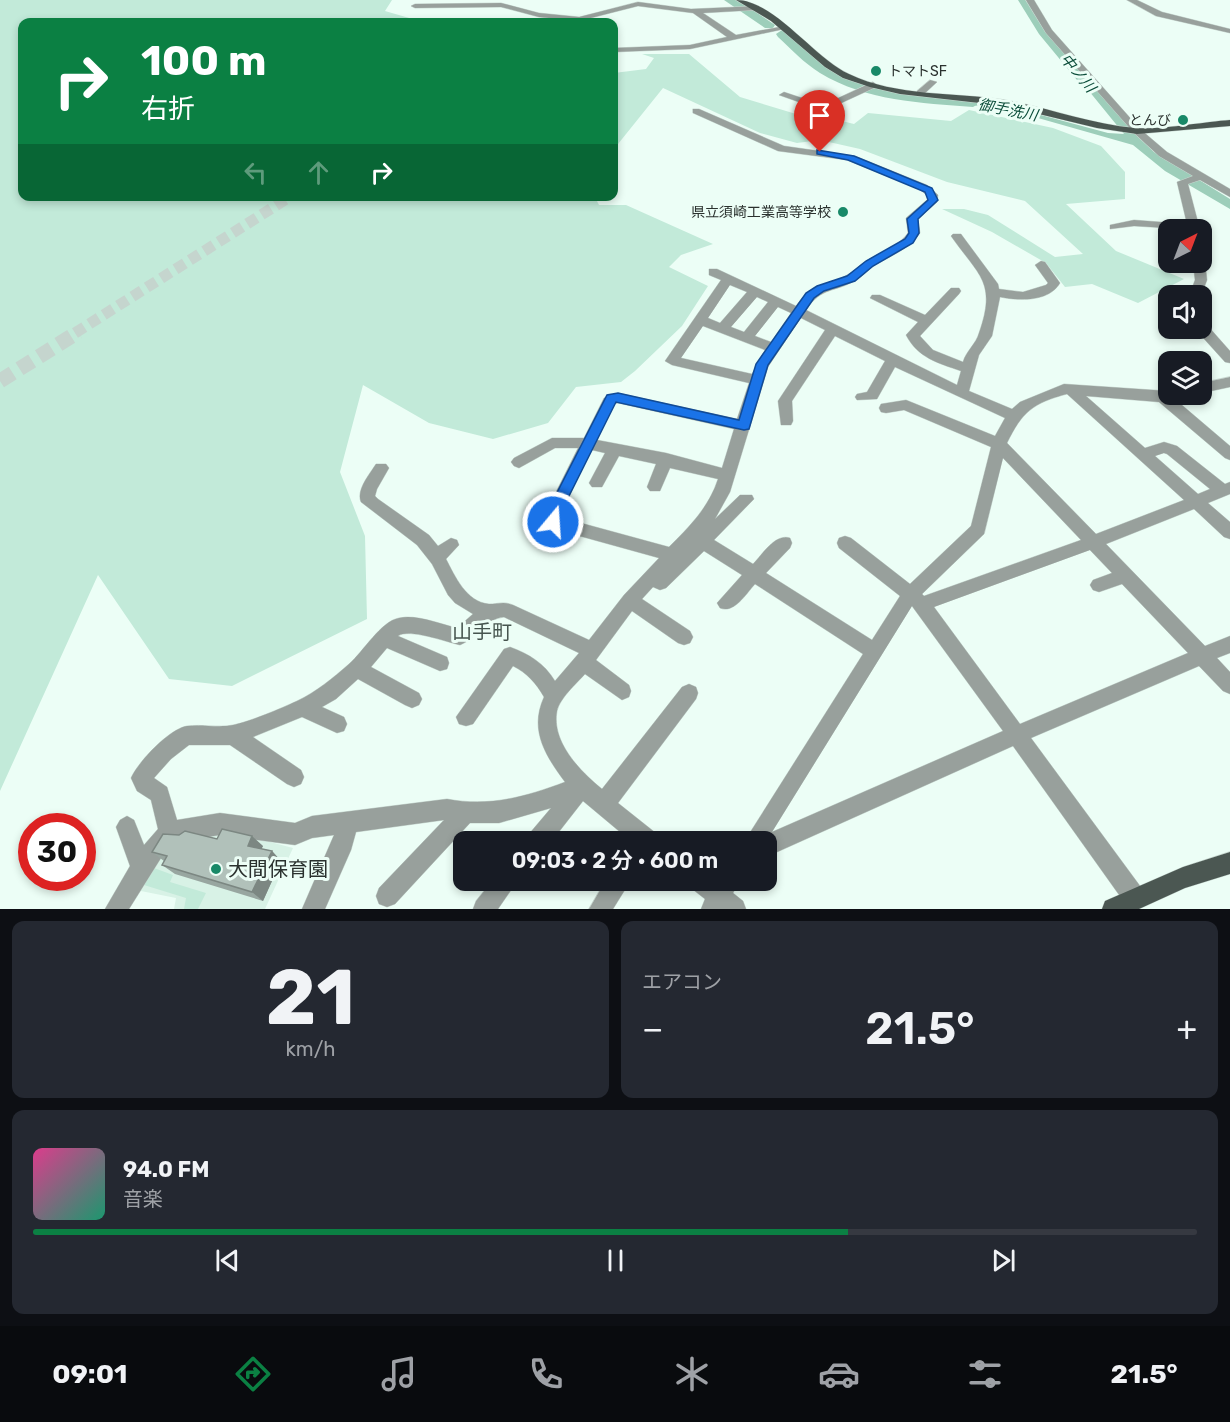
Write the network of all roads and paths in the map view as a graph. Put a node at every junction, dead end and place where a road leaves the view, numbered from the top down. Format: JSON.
{"nodes":[{"id":1,"x":1030,"y":0,"type":"edge"},
{"id":2,"x":1131,"y":0,"type":"edge"},
{"id":3,"x":635,"y":2,"type":"edge"},
{"id":4,"x":740,"y":4,"type":"edge"},
{"id":5,"x":415,"y":6,"type":"dead end"},
{"id":6,"x":695,"y":11,"type":"junction"},
{"id":7,"x":558,"y":18,"type":"edge"},
{"id":8,"x":587,"y":18,"type":"edge"},
{"id":9,"x":785,"y":28,"type":"junction"},
{"id":10,"x":1230,"y":32,"type":"edge"},
{"id":11,"x":734,"y":38,"type":"junction"},
{"id":12,"x":618,"y":50,"type":"edge"},
{"id":13,"x":933,"y":82,"type":"dead end"},
{"id":14,"x":868,"y":88,"type":"junction"},
{"id":15,"x":920,"y":93,"type":"junction"},
{"id":16,"x":784,"y":95,"type":"dead end"},
{"id":17,"x":696,"y":111,"type":"dead end"},
{"id":18,"x":1230,"y":123,"type":"edge"},
{"id":19,"x":1134,"y":131,"type":"junction"},
{"id":20,"x":1198,"y":177,"type":"junction"},
{"id":21,"x":1230,"y":194,"type":"edge"},
{"id":22,"x":1191,"y":219,"type":"edge"},
{"id":23,"x":1158,"y":225,"type":"edge"},
{"id":24,"x":1114,"y":226,"type":"dead end"},
{"id":25,"x":957,"y":236,"type":"dead end"},
{"id":26,"x":1041,"y":265,"type":"dead end"},
{"id":27,"x":713,"y":272,"type":"dead end"},
{"id":28,"x":728,"y":279,"type":"junction"},
{"id":29,"x":755,"y":291,"type":"junction"},
{"id":30,"x":955,"y":291,"type":"dead end"},
{"id":31,"x":994,"y":292,"type":"junction"},
{"id":32,"x":876,"y":298,"type":"dead end"},
{"id":33,"x":776,"y":301,"type":"junction"},
{"id":34,"x":800,"y":312,"type":"junction"},
{"id":35,"x":700,"y":320,"type":"junction"},
{"id":36,"x":927,"y":321,"type":"junction"},
{"id":37,"x":723,"y":328,"type":"junction"},
{"id":38,"x":833,"y":329,"type":"junction"},
{"id":39,"x":748,"y":336,"type":"junction"},
{"id":40,"x":1212,"y":339,"type":"edge"},
{"id":41,"x":774,"y":348,"type":"junction"},
{"id":42,"x":1230,"y":359,"type":"edge"},
{"id":43,"x":892,"y":360,"type":"junction"},
{"id":44,"x":968,"y":368,"type":"junction"},
{"id":45,"x":758,"y":380,"type":"junction"},
{"id":46,"x":1230,"y":382,"type":"edge"},
{"id":47,"x":1212,"y":386,"type":"edge"},
{"id":48,"x":1070,"y":389,"type":"junction"},
{"id":49,"x":962,"y":392,"type":"junction"},
{"id":50,"x":862,"y":398,"type":"dead end"},
{"id":51,"x":1158,"y":398,"type":"edge"},
{"id":52,"x":1171,"y":405,"type":"edge"},
{"id":53,"x":886,"y":408,"type":"dead end"},
{"id":54,"x":1013,"y":416,"type":"junction"},
{"id":55,"x":786,"y":421,"type":"dead end"},
{"id":56,"x":744,"y":426,"type":"junction"},
{"id":57,"x":587,"y":443,"type":"junction"},
{"id":58,"x":999,"y":444,"type":"junction"},
{"id":59,"x":615,"y":448,"type":"junction"},
{"id":60,"x":1144,"y":454,"type":"junction"},
{"id":61,"x":1230,"y":454,"type":"edge"},
{"id":62,"x":666,"y":459,"type":"junction"},
{"id":63,"x":519,"y":462,"type":"dead end"},
{"id":64,"x":381,"y":468,"type":"dead end"},
{"id":65,"x":728,"y":475,"type":"junction"},
{"id":66,"x":597,"y":483,"type":"dead end"},
{"id":67,"x":655,"y":488,"type":"dead end"},
{"id":68,"x":1226,"y":489,"type":"edge"},
{"id":69,"x":746,"y":499,"type":"dead end"},
{"id":70,"x":1197,"y":502,"type":"junction"},
{"id":71,"x":1230,"y":532,"type":"edge"},
{"id":72,"x":704,"y":542,"type":"junction"},
{"id":73,"x":1094,"y":542,"type":"junction"},
{"id":74,"x":784,"y":543,"type":"dead end"},
{"id":75,"x":844,"y":543,"type":"dead end"},
{"id":76,"x":451,"y":545,"type":"dead end"},
{"id":77,"x":673,"y":555,"type":"junction"},
{"id":78,"x":435,"y":558,"type":"junction"},
{"id":79,"x":752,"y":575,"type":"junction"},
{"id":80,"x":1125,"y":576,"type":"junction"},
{"id":81,"x":1099,"y":585,"type":"dead end"},
{"id":82,"x":916,"y":599,"type":"junction"},
{"id":83,"x":634,"y":601,"type":"junction"},
{"id":84,"x":726,"y":603,"type":"dead end"},
{"id":85,"x":488,"y":612,"type":"junction"},
{"id":86,"x":684,"y":637,"type":"dead end"},
{"id":87,"x":384,"y":638,"type":"junction"},
{"id":88,"x":1230,"y":644,"type":"edge"},
{"id":89,"x":875,"y":652,"type":"junction"},
{"id":90,"x":588,"y":657,"type":"junction"},
{"id":91,"x":1202,"y":657,"type":"junction"},
{"id":92,"x":440,"y":663,"type":"dead end"},
{"id":93,"x":357,"y":669,"type":"junction"},
{"id":94,"x":1230,"y":686,"type":"edge"},
{"id":95,"x":622,"y":691,"type":"dead end"},
{"id":96,"x":689,"y":693,"type":"dead end"},
{"id":97,"x":554,"y":696,"type":"junction"},
{"id":98,"x":412,"y":699,"type":"dead end"},
{"id":99,"x":303,"y":708,"type":"junction"},
{"id":100,"x":465,"y":717,"type":"dead end"},
{"id":101,"x":337,"y":724,"type":"dead end"},
{"id":102,"x":233,"y":735,"type":"junction"},
{"id":103,"x":1016,"y":735,"type":"junction"},
{"id":104,"x":294,"y":777,"type":"dead end"},
{"id":105,"x":582,"y":786,"type":"junction"},
{"id":106,"x":604,"y":804,"type":"junction"},
{"id":107,"x":464,"y":814,"type":"junction"},
{"id":108,"x":348,"y":822,"type":"junction"},
{"id":109,"x":127,"y":827,"type":"dead end"},
{"id":110,"x":546,"y":831,"type":"edge"},
{"id":111,"x":636,"y":831,"type":"edge"},
{"id":112,"x":760,"y":831,"type":"edge"},
{"id":113,"x":170,"y":832,"type":"junction"},
{"id":114,"x":777,"y":841,"type":"edge"},
{"id":115,"x":1230,"y":863,"type":"edge"},
{"id":116,"x":142,"y":869,"type":"junction"},
{"id":117,"x":498,"y":891,"type":"edge"},
{"id":118,"x":612,"y":891,"type":"edge"},
{"id":119,"x":387,"y":896,"type":"dead end"},
{"id":120,"x":1135,"y":898,"type":"junction"},
{"id":121,"x":116,"y":909,"type":"edge"},
{"id":122,"x":313,"y":909,"type":"edge"},
{"id":123,"x":484,"y":909,"type":"edge"},
{"id":124,"x":600,"y":909,"type":"edge"},
{"id":125,"x":1113,"y":909,"type":"edge"}],
"edges":[{"from":1,"to":19,"type":"street"},
{"from":2,"to":10,"type":"street"},
{"from":3,"to":6,"type":"street"},
{"from":3,"to":8,"type":"street"},
{"from":4,"to":6,"type":"street"},
{"from":4,"to":9,"type":"main road"},
{"from":5,"to":7,"type":"street"},
{"from":6,"to":11,"type":"street"},
{"from":9,"to":11,"type":"street"},
{"from":9,"to":14,"type":"main road"},
{"from":11,"to":12,"type":"street"},
{"from":13,"to":15,"type":"street"},
{"from":14,"to":15,"type":"main road"},
{"from":14,"to":16,"type":"street"},
{"from":15,"to":19,"type":"main road"},
{"from":17,"to":34,"type":"street"},
{"from":18,"to":19,"type":"main road"},
{"from":19,"to":20,"type":"street"},
{"from":20,"to":21,"type":"street"},
{"from":20,"to":22,"type":"street"},
{"from":23,"to":24,"type":"street"},
{"from":25,"to":31,"type":"street"},
{"from":26,"to":31,"type":"street"},
{"from":27,"to":28,"type":"street"},
{"from":28,"to":29,"type":"street"},
{"from":28,"to":35,"type":"street"},
{"from":29,"to":33,"type":"street"},
{"from":29,"to":37,"type":"street"},
{"from":30,"to":36,"type":"street"},
{"from":31,"to":44,"type":"street"},
{"from":32,"to":36,"type":"street"},
{"from":33,"to":34,"type":"street"},
{"from":33,"to":39,"type":"street"},
{"from":34,"to":38,"type":"street"},
{"from":34,"to":41,"type":"street"},
{"from":35,"to":37,"type":"street"},
{"from":35,"to":45,"type":"street"},
{"from":36,"to":44,"type":"street"},
{"from":37,"to":39,"type":"street"},
{"from":38,"to":43,"type":"street"},
{"from":38,"to":55,"type":"street"},
{"from":39,"to":41,"type":"street"},
{"from":40,"to":42,"type":"street"},
{"from":41,"to":45,"type":"street"},
{"from":43,"to":49,"type":"street"},
{"from":43,"to":50,"type":"street"},
{"from":44,"to":49,"type":"street"},
{"from":45,"to":56,"type":"street"},
{"from":46,"to":47,"type":"street"},
{"from":48,"to":51,"type":"street"},
{"from":48,"to":54,"type":"street"},
{"from":48,"to":60,"type":"street"},
{"from":49,"to":54,"type":"street"},
{"from":52,"to":61,"type":"street"},
{"from":53,"to":58,"type":"street"},
{"from":54,"to":58,"type":"street"},
{"from":56,"to":57,"type":"street"},
{"from":56,"to":65,"type":"street"},
{"from":57,"to":59,"type":"street"},
{"from":57,"to":63,"type":"street"},
{"from":57,"to":77,"type":"street"},
{"from":58,"to":73,"type":"street"},
{"from":58,"to":82,"type":"street"},
{"from":59,"to":62,"type":"street"},
{"from":59,"to":66,"type":"street"},
{"from":60,"to":68,"type":"street"},
{"from":60,"to":70,"type":"street"},
{"from":62,"to":65,"type":"street"},
{"from":62,"to":67,"type":"street"},
{"from":64,"to":78,"type":"street"},
{"from":65,"to":77,"type":"street"},
{"from":68,"to":70,"type":"street"},
{"from":69,"to":72,"type":"street"},
{"from":70,"to":71,"type":"street"},
{"from":70,"to":73,"type":"street"},
{"from":72,"to":79,"type":"street"},
{"from":72,"to":83,"type":"street"},
{"from":73,"to":80,"type":"street"},
{"from":73,"to":82,"type":"street"},
{"from":74,"to":79,"type":"street"},
{"from":75,"to":82,"type":"street"},
{"from":76,"to":78,"type":"street"},
{"from":77,"to":83,"type":"street"},
{"from":78,"to":85,"type":"street"},
{"from":79,"to":84,"type":"street"},
{"from":79,"to":89,"type":"street"},
{"from":80,"to":81,"type":"street"},
{"from":80,"to":91,"type":"street"},
{"from":82,"to":89,"type":"street"},
{"from":82,"to":103,"type":"street"},
{"from":83,"to":86,"type":"street"},
{"from":83,"to":90,"type":"street"},
{"from":85,"to":87,"type":"street"},
{"from":85,"to":90,"type":"street"},
{"from":87,"to":92,"type":"street"},
{"from":87,"to":93,"type":"street"},
{"from":88,"to":91,"type":"street"},
{"from":89,"to":112,"type":"street"},
{"from":90,"to":95,"type":"street"},
{"from":90,"to":97,"type":"street"},
{"from":91,"to":94,"type":"street"},
{"from":91,"to":103,"type":"street"},
{"from":93,"to":98,"type":"street"},
{"from":93,"to":99,"type":"street"},
{"from":96,"to":106,"type":"street"},
{"from":97,"to":100,"type":"street"},
{"from":97,"to":105,"type":"street"},
{"from":99,"to":101,"type":"street"},
{"from":99,"to":102,"type":"street"},
{"from":102,"to":104,"type":"street"},
{"from":102,"to":113,"type":"street"},
{"from":103,"to":114,"type":"street"},
{"from":103,"to":120,"type":"street"},
{"from":105,"to":106,"type":"street"},
{"from":105,"to":107,"type":"street"},
{"from":105,"to":110,"type":"street"},
{"from":106,"to":111,"type":"street"},
{"from":107,"to":108,"type":"street"},
{"from":107,"to":119,"type":"street"},
{"from":108,"to":113,"type":"street"},
{"from":108,"to":122,"type":"street"},
{"from":109,"to":116,"type":"street"},
{"from":113,"to":116,"type":"street"},
{"from":115,"to":120,"type":"main road"},
{"from":116,"to":121,"type":"street"},
{"from":117,"to":123,"type":"street"},
{"from":118,"to":124,"type":"street"},
{"from":120,"to":125,"type":"main road"}]}
